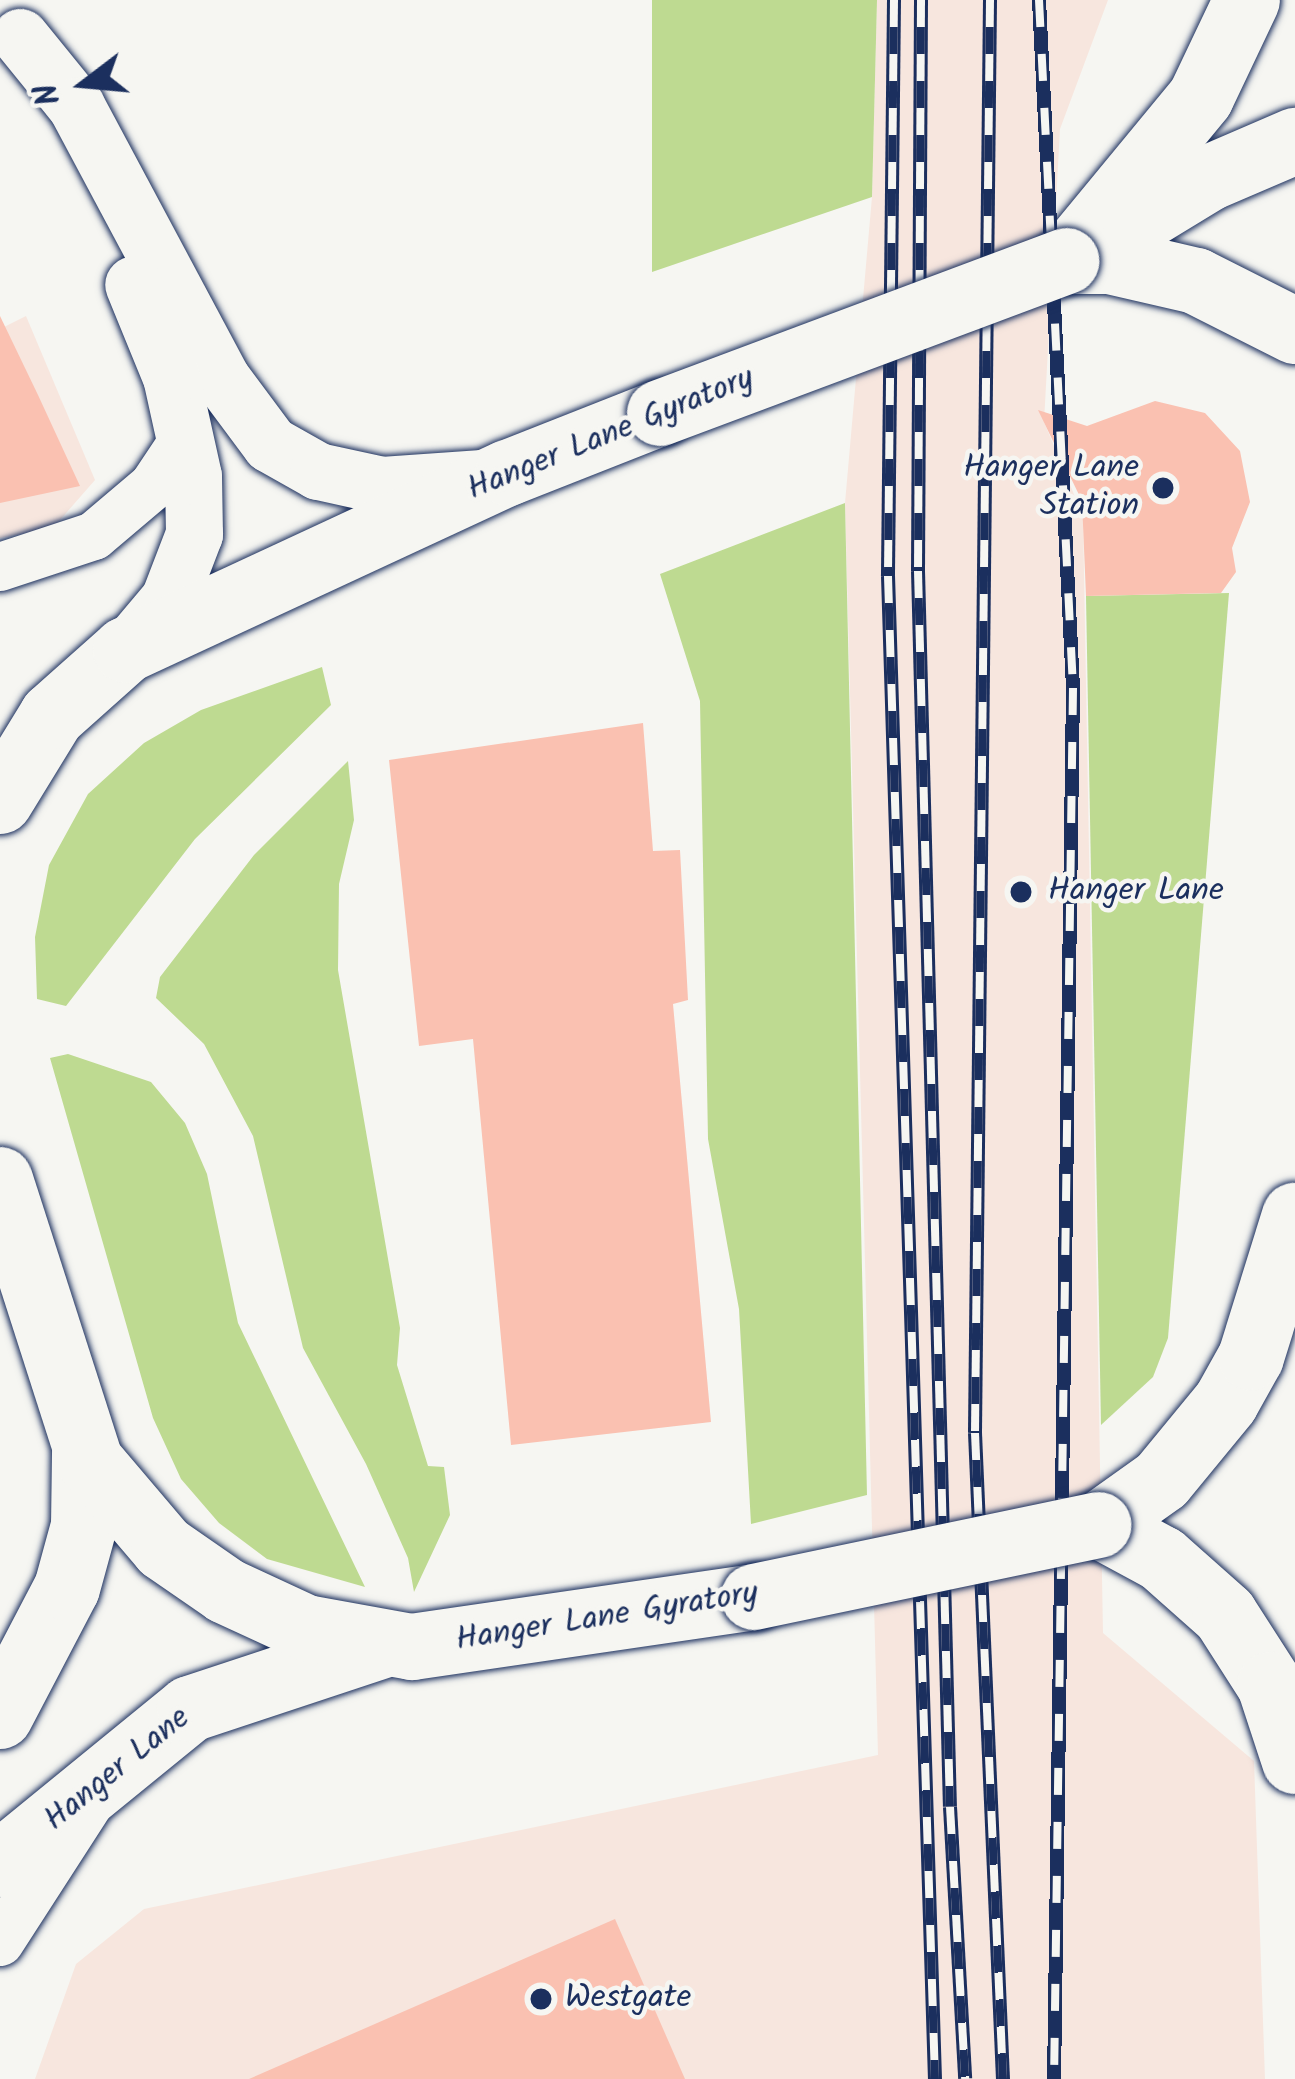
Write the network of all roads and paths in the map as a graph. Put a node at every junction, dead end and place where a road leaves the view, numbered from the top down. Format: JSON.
{"nodes":[{"id":1,"x":1247,"y":0,"type":"edge"},
{"id":2,"x":10,"y":19,"type":"edge"},
{"id":3,"x":1295,"y":140,"type":"edge"},
{"id":4,"x":1066,"y":261,"type":"junction"},
{"id":5,"x":1295,"y":331,"type":"edge"},
{"id":6,"x":185,"y":437,"type":"junction"},
{"id":7,"x":508,"y":473,"type":"junction"},
{"id":8,"x":0,"y":567,"type":"edge"},
{"id":9,"x":126,"y":650,"type":"junction"},
{"id":10,"x":0,"y":703,"type":"edge"},
{"id":11,"x":0,"y":801,"type":"edge"},
{"id":12,"x":0,"y":1180,"type":"edge"},
{"id":13,"x":1295,"y":1216,"type":"edge"},
{"id":14,"x":85,"y":1451,"type":"junction"},
{"id":15,"x":1100,"y":1525,"type":"junction"},
{"id":16,"x":381,"y":1646,"type":"junction"},
{"id":17,"x":0,"y":1716,"type":"edge"},
{"id":18,"x":1295,"y":1761,"type":"edge"},
{"id":19,"x":98,"y":1790,"type":"junction"},
{"id":20,"x":0,"y":1864,"type":"edge"},
{"id":21,"x":0,"y":1942,"type":"edge"}],
"edges":[{"from":1,"to":4,"type":"main road"},
{"from":2,"to":6,"type":"street"},
{"from":2,"to":7,"type":"street"},
{"from":3,"to":4,"type":"main road"},
{"from":4,"to":5,"type":"main road","name":"Hanger Lane Gyratory"},
{"from":4,"to":7,"type":"main road","name":"Hanger Lane Gyratory","bridge":true},
{"from":6,"to":8,"type":"street"},
{"from":6,"to":9,"type":"street"},
{"from":7,"to":9,"type":"main road","name":"Hanger Lane Gyratory"},
{"from":9,"to":10,"type":"main road"},
{"from":9,"to":11,"type":"main road","name":"Hanger Lane Gyratory"},
{"from":12,"to":14,"type":"main road","name":"Hanger Lane Gyratory"},
{"from":13,"to":15,"type":"main road","name":"Hanger Lane Gyratory"},
{"from":14,"to":16,"type":"main road","name":"Hanger Lane Gyratory"},
{"from":14,"to":17,"type":"main road"},
{"from":15,"to":16,"type":"main road","name":"Hanger Lane Gyratory","bridge":true},
{"from":15,"to":18,"type":"main road"},
{"from":16,"to":19,"type":"main road","name":"Hanger Lane"},
{"from":19,"to":20,"type":"main road","name":"Hanger Lane"},
{"from":19,"to":21,"type":"street"}]}
